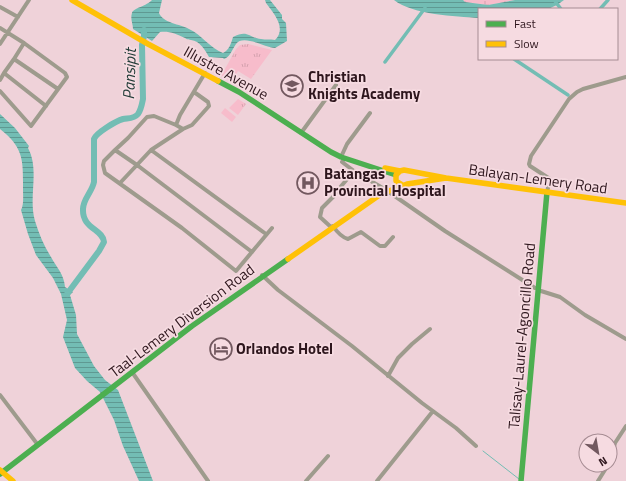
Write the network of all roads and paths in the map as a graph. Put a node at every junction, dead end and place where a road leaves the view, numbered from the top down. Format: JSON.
{"nodes":[{"id":1,"x":30,"y":0,"type":"edge"},
{"id":2,"x":72,"y":0,"type":"edge"},
{"id":3,"x":0,"y":7,"type":"edge"},
{"id":4,"x":18,"y":17,"type":"junction"},
{"id":5,"x":0,"y":28,"type":"edge"},
{"id":6,"x":7,"y":33,"type":"junction"},
{"id":7,"x":24,"y":43,"type":"junction"},
{"id":8,"x":0,"y":44,"type":"edge"},
{"id":9,"x":14,"y":59,"type":"junction"},
{"id":10,"x":4,"y":73,"type":"junction"},
{"id":11,"x":205,"y":73,"type":"junction"},
{"id":12,"x":626,"y":77,"type":"edge"},
{"id":13,"x":0,"y":80,"type":"edge"},
{"id":14,"x":336,"y":85,"type":"dead end"},
{"id":15,"x":58,"y":90,"type":"junction"},
{"id":16,"x":0,"y":91,"type":"edge"},
{"id":17,"x":194,"y":92,"type":"junction"},
{"id":18,"x":46,"y":106,"type":"junction"},
{"id":19,"x":370,"y":113,"type":"dead end"},
{"id":20,"x":176,"y":125,"type":"junction"},
{"id":21,"x":183,"y":129,"type":"junction"},
{"id":22,"x":301,"y":133,"type":"junction"},
{"id":23,"x":115,"y":150,"type":"junction"},
{"id":24,"x":151,"y":150,"type":"junction"},
{"id":25,"x":343,"y":157,"type":"junction"},
{"id":26,"x":137,"y":164,"type":"junction"},
{"id":27,"x":354,"y":171,"type":"junction"},
{"id":28,"x":401,"y":178,"type":"junction"},
{"id":29,"x":446,"y":178,"type":"junction"},
{"id":30,"x":120,"y":183,"type":"junction"},
{"id":31,"x":385,"y":191,"type":"junction"},
{"id":32,"x":547,"y":192,"type":"junction"},
{"id":33,"x":626,"y":203,"type":"edge"},
{"id":34,"x":332,"y":227,"type":"junction"},
{"id":35,"x":272,"y":228,"type":"dead end"},
{"id":36,"x":266,"y":234,"type":"junction"},
{"id":37,"x":393,"y":237,"type":"dead end"},
{"id":38,"x":252,"y":252,"type":"junction"},
{"id":39,"x":262,"y":275,"type":"junction"},
{"id":40,"x":535,"y":288,"type":"dead end"},
{"id":41,"x":541,"y":291,"type":"dead end"},
{"id":42,"x":430,"y":329,"type":"dead end"},
{"id":43,"x":626,"y":339,"type":"edge"},
{"id":44,"x":132,"y":372,"type":"junction"},
{"id":45,"x":388,"y":376,"type":"junction"},
{"id":46,"x":0,"y":395,"type":"edge"},
{"id":47,"x":433,"y":411,"type":"junction"},
{"id":48,"x":626,"y":426,"type":"edge"},
{"id":49,"x":618,"y":438,"type":"edge"},
{"id":50,"x":38,"y":445,"type":"junction"},
{"id":51,"x":476,"y":446,"type":"dead end"},
{"id":52,"x":328,"y":456,"type":"dead end"},
{"id":53,"x":1,"y":472,"type":"edge"},
{"id":54,"x":521,"y":479,"type":"edge"},
{"id":55,"x":13,"y":481,"type":"edge"},
{"id":56,"x":208,"y":481,"type":"edge"},
{"id":57,"x":306,"y":481,"type":"edge"},
{"id":58,"x":377,"y":481,"type":"edge"}],
"edges":[{"from":1,"to":4,"type":"street"},
{"from":2,"to":11,"type":"main road","name":"Illustre Avenue"},
{"from":3,"to":4,"type":"street"},
{"from":4,"to":6,"type":"street"},
{"from":5,"to":6,"type":"street"},
{"from":6,"to":7,"type":"street"},
{"from":6,"to":8,"type":"street"},
{"from":7,"to":9,"type":"street"},
{"from":7,"to":15,"type":"street"},
{"from":9,"to":10,"type":"street"},
{"from":9,"to":15,"type":"street"},
{"from":10,"to":13,"type":"street"},
{"from":10,"to":18,"type":"street"},
{"from":11,"to":17,"type":"street"},
{"from":11,"to":22,"type":"main road","name":"Illustre Avenue"},
{"from":12,"to":32,"type":"street"},
{"from":14,"to":22,"type":"street"},
{"from":15,"to":18,"type":"street"},
{"from":16,"to":18,"type":"street"},
{"from":17,"to":20,"type":"street"},
{"from":17,"to":21,"type":"street"},
{"from":19,"to":25,"type":"street"},
{"from":20,"to":21,"type":"street"},
{"from":20,"to":23,"type":"street"},
{"from":21,"to":24,"type":"street"},
{"from":22,"to":25,"type":"main road","name":"Illustre Avenue"},
{"from":23,"to":26,"type":"street"},
{"from":23,"to":30,"type":"street"},
{"from":24,"to":26,"type":"street"},
{"from":24,"to":36,"type":"street"},
{"from":25,"to":27,"type":"street"},
{"from":25,"to":28,"type":"main road","name":"Illustre Avenue"},
{"from":26,"to":30,"type":"street"},
{"from":26,"to":38,"type":"street"},
{"from":27,"to":31,"type":"street"},
{"from":27,"to":34,"type":"street"},
{"from":28,"to":29,"type":"main road","name":"Balayan-Lemery Road"},
{"from":28,"to":29,"type":"main road","name":"Balayan-Lemery Road"},
{"from":28,"to":31,"type":"main road","name":"Taal-Lemery Diversion Road"},
{"from":29,"to":32,"type":"main road","name":"Balayan-Lemery Road"},
{"from":30,"to":38,"type":"street"},
{"from":31,"to":34,"type":"main road","name":"Taal-Lemery Diversion Road"},
{"from":31,"to":40,"type":"street"},
{"from":32,"to":33,"type":"main road","name":"Balayan-Lemery Road"},
{"from":32,"to":54,"type":"main road","name":"Talisay-Laurel-Agoncillo Road"},
{"from":34,"to":37,"type":"street"},
{"from":34,"to":39,"type":"main road","name":"Taal-Lemery Diversion Road"},
{"from":35,"to":36,"type":"street"},
{"from":36,"to":38,"type":"street"},
{"from":39,"to":44,"type":"main road","name":"Taal-Lemery Diversion Road"},
{"from":39,"to":45,"type":"street"},
{"from":41,"to":43,"type":"street"},
{"from":42,"to":45,"type":"street"},
{"from":44,"to":50,"type":"main road","name":"Taal-Lemery Diversion Road"},
{"from":44,"to":56,"type":"street"},
{"from":45,"to":47,"type":"street"},
{"from":46,"to":50,"type":"street"},
{"from":47,"to":51,"type":"street"},
{"from":47,"to":58,"type":"street"},
{"from":48,"to":49,"type":"street"},
{"from":50,"to":53,"type":"main road","name":"Taal-Lemery Diversion Road"},
{"from":52,"to":57,"type":"street"},
{"from":53,"to":55,"type":"main road"}]}
